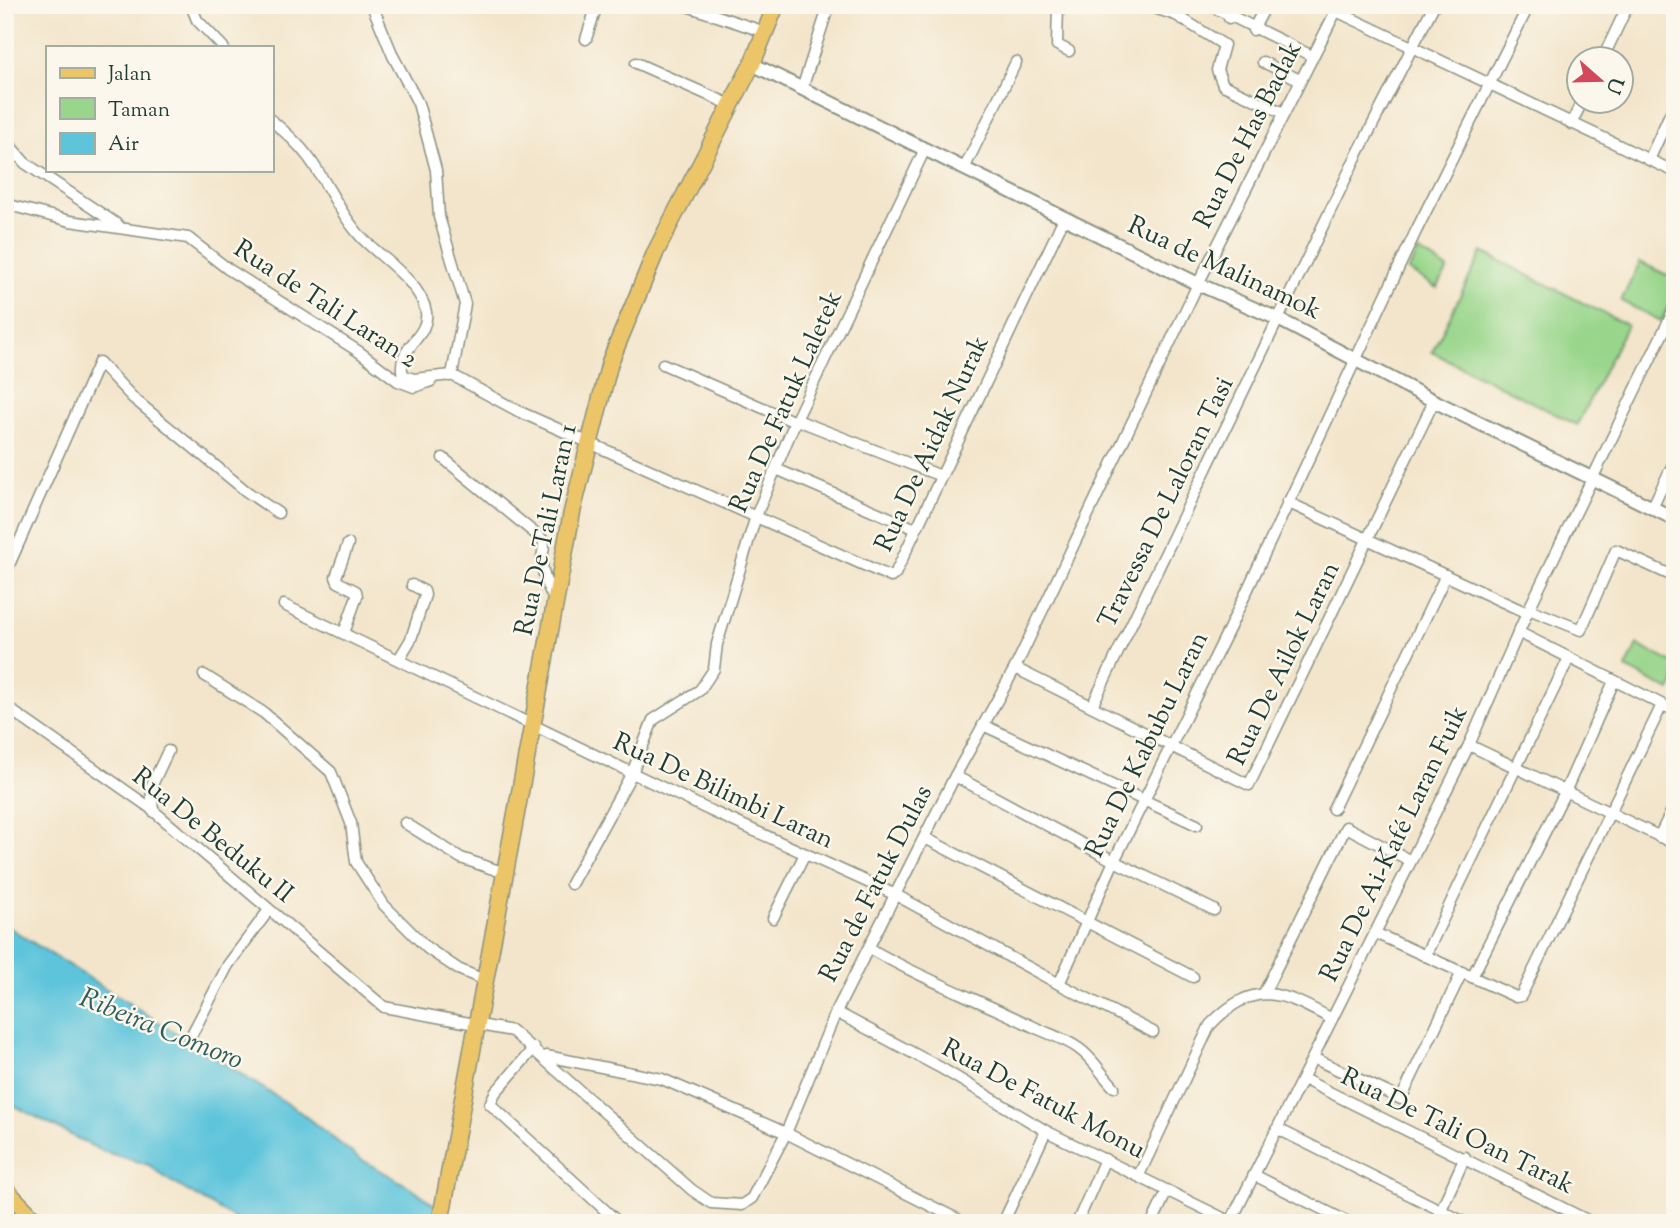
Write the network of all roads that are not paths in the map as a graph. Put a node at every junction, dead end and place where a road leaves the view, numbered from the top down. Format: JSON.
{"nodes":[{"id":1,"x":191,"y":5,"type":"edge"},
{"id":2,"x":372,"y":5,"type":"edge"},
{"id":3,"x":597,"y":5,"type":"edge"},
{"id":4,"x":684,"y":5,"type":"edge"},
{"id":5,"x":776,"y":5,"type":"edge"},
{"id":6,"x":829,"y":5,"type":"edge"},
{"id":7,"x":1058,"y":5,"type":"edge"},
{"id":8,"x":1145,"y":5,"type":"edge"},
{"id":9,"x":1209,"y":5,"type":"edge"},
{"id":10,"x":1235,"y":5,"type":"edge"},
{"id":11,"x":1266,"y":5,"type":"edge"},
{"id":12,"x":1434,"y":5,"type":"edge"},
{"id":13,"x":1529,"y":5,"type":"edge"},
{"id":14,"x":1628,"y":5,"type":"edge"},
{"id":15,"x":1338,"y":8,"type":"edge"},
{"id":16,"x":1178,"y":10,"type":"edge"},
{"id":17,"x":1228,"y":18,"type":"junction"},
{"id":18,"x":1253,"y":30,"type":"junction"},
{"id":19,"x":765,"y":32,"type":"junction"},
{"id":20,"x":586,"y":40,"type":"dead end"},
{"id":21,"x":222,"y":46,"type":"edge"},
{"id":22,"x":1609,"y":46,"type":"edge"},
{"id":23,"x":1413,"y":47,"type":"junction"},
{"id":24,"x":1069,"y":51,"type":"dead end"},
{"id":25,"x":1312,"y":56,"type":"junction"},
{"id":26,"x":1016,"y":62,"type":"dead end"},
{"id":27,"x":1263,"y":62,"type":"dead end"},
{"id":28,"x":636,"y":63,"type":"dead end"},
{"id":29,"x":752,"y":64,"type":"junction"},
{"id":30,"x":1300,"y":80,"type":"junction"},
{"id":31,"x":1490,"y":84,"type":"junction"},
{"id":32,"x":802,"y":89,"type":"junction"},
{"id":33,"x":1675,"y":103,"type":"edge"},
{"id":34,"x":731,"y":105,"type":"junction"},
{"id":35,"x":1284,"y":113,"type":"junction"},
{"id":36,"x":1575,"y":116,"type":"edge"},
{"id":37,"x":273,"y":122,"type":"edge"},
{"id":38,"x":1571,"y":124,"type":"junction"},
{"id":39,"x":5,"y":134,"type":"edge"},
{"id":40,"x":925,"y":149,"type":"junction"},
{"id":41,"x":1648,"y":160,"type":"junction"},
{"id":42,"x":964,"y":169,"type":"junction"},
{"id":43,"x":1675,"y":172,"type":"edge"},
{"id":44,"x":5,"y":204,"type":"edge"},
{"id":45,"x":1064,"y":218,"type":"junction"},
{"id":46,"x":121,"y":227,"type":"junction"},
{"id":47,"x":1198,"y":284,"type":"junction"},
{"id":48,"x":1673,"y":315,"type":"edge"},
{"id":49,"x":1278,"y":319,"type":"junction"},
{"id":50,"x":1356,"y":358,"type":"junction"},
{"id":51,"x":663,"y":364,"type":"dead end"},
{"id":52,"x":452,"y":375,"type":"junction"},
{"id":53,"x":1434,"y":401,"type":"junction"},
{"id":54,"x":796,"y":421,"type":"junction"},
{"id":55,"x":589,"y":442,"type":"junction"},
{"id":56,"x":443,"y":458,"type":"dead end"},
{"id":57,"x":1675,"y":460,"type":"edge"},
{"id":58,"x":776,"y":469,"type":"junction"},
{"id":59,"x":940,"y":476,"type":"junction"},
{"id":60,"x":1590,"y":479,"type":"junction"},
{"id":61,"x":1287,"y":502,"type":"junction"},
{"id":62,"x":1652,"y":508,"type":"junction"},
{"id":63,"x":278,"y":513,"type":"dead end"},
{"id":64,"x":756,"y":516,"type":"junction"},
{"id":65,"x":1675,"y":519,"type":"edge"},
{"id":66,"x":916,"y":528,"type":"junction"},
{"id":67,"x":1370,"y":538,"type":"junction"},
{"id":68,"x":348,"y":544,"type":"dead end"},
{"id":69,"x":5,"y":574,"type":"edge"},
{"id":70,"x":1446,"y":575,"type":"junction"},
{"id":71,"x":1675,"y":577,"type":"edge"},
{"id":72,"x":412,"y":585,"type":"dead end"},
{"id":73,"x":556,"y":604,"type":"junction"},
{"id":74,"x":284,"y":605,"type":"dead end"},
{"id":75,"x":1528,"y":611,"type":"junction"},
{"id":76,"x":1518,"y":632,"type":"junction"},
{"id":77,"x":344,"y":633,"type":"junction"},
{"id":78,"x":1569,"y":658,"type":"junction"},
{"id":79,"x":399,"y":659,"type":"junction"},
{"id":80,"x":1015,"y":668,"type":"junction"},
{"id":81,"x":204,"y":675,"type":"dead end"},
{"id":82,"x":1614,"y":681,"type":"junction"},
{"id":83,"x":1093,"y":705,"type":"junction"},
{"id":84,"x":1662,"y":705,"type":"junction"},
{"id":85,"x":5,"y":706,"type":"edge"},
{"id":86,"x":1675,"y":711,"type":"edge"},
{"id":87,"x":534,"y":725,"type":"junction"},
{"id":88,"x":983,"y":725,"type":"junction"},
{"id":89,"x":1170,"y":743,"type":"junction"},
{"id":90,"x":1469,"y":746,"type":"junction"},
{"id":91,"x":169,"y":751,"type":"dead end"},
{"id":92,"x":1518,"y":767,"type":"junction"},
{"id":93,"x":632,"y":773,"type":"junction"},
{"id":94,"x":955,"y":776,"type":"junction"},
{"id":95,"x":1565,"y":792,"type":"junction"},
{"id":96,"x":1143,"y":801,"type":"junction"},
{"id":97,"x":1675,"y":803,"type":"edge"},
{"id":98,"x":1333,"y":809,"type":"dead end"},
{"id":99,"x":153,"y":811,"type":"junction"},
{"id":100,"x":1610,"y":814,"type":"junction"},
{"id":101,"x":405,"y":823,"type":"dead end"},
{"id":102,"x":1197,"y":825,"type":"dead end"},
{"id":103,"x":1659,"y":837,"type":"junction"},
{"id":104,"x":925,"y":838,"type":"junction"},
{"id":105,"x":1675,"y":844,"type":"edge"},
{"id":106,"x":805,"y":853,"type":"junction"},
{"id":107,"x":1409,"y":860,"type":"junction"},
{"id":108,"x":1114,"y":862,"type":"junction"},
{"id":109,"x":505,"y":873,"type":"junction"},
{"id":110,"x":570,"y":884,"type":"dead end"},
{"id":111,"x":896,"y":895,"type":"junction"},
{"id":112,"x":269,"y":910,"type":"junction"},
{"id":113,"x":1214,"y":910,"type":"dead end"},
{"id":114,"x":774,"y":918,"type":"dead end"},
{"id":115,"x":1085,"y":922,"type":"junction"},
{"id":116,"x":1374,"y":933,"type":"junction"},
{"id":117,"x":869,"y":948,"type":"junction"},
{"id":118,"x":1425,"y":956,"type":"junction"},
{"id":119,"x":1462,"y":972,"type":"junction"},
{"id":120,"x":1193,"y":977,"type":"dead end"},
{"id":121,"x":1472,"y":977,"type":"junction"},
{"id":122,"x":484,"y":980,"type":"junction"},
{"id":123,"x":1059,"y":984,"type":"junction"},
{"id":124,"x":1264,"y":993,"type":"junction"},
{"id":125,"x":384,"y":1007,"type":"joint"},
{"id":126,"x":836,"y":1012,"type":"junction"},
{"id":127,"x":1332,"y":1019,"type":"junction"},
{"id":128,"x":475,"y":1026,"type":"junction"},
{"id":129,"x":1153,"y":1032,"type":"dead end"},
{"id":130,"x":192,"y":1034,"type":"dead end"},
{"id":131,"x":539,"y":1052,"type":"junction"},
{"id":132,"x":1313,"y":1058,"type":"junction"},
{"id":133,"x":1303,"y":1079,"type":"junction"},
{"id":134,"x":1114,"y":1087,"type":"dead end"},
{"id":135,"x":1278,"y":1129,"type":"junction"},
{"id":136,"x":1046,"y":1131,"type":"junction"},
{"id":137,"x":786,"y":1133,"type":"junction"},
{"id":138,"x":1465,"y":1157,"type":"junction"},
{"id":139,"x":1105,"y":1159,"type":"junction"},
{"id":140,"x":1139,"y":1175,"type":"junction"},
{"id":141,"x":1254,"y":1175,"type":"junction"},
{"id":142,"x":5,"y":1189,"type":"edge"},
{"id":143,"x":1167,"y":1191,"type":"junction"},
{"id":144,"x":1441,"y":1210,"type":"junction"},
{"id":145,"x":1231,"y":1222,"type":"edge"},
{"id":146,"x":38,"y":1223,"type":"edge"},
{"id":147,"x":440,"y":1223,"type":"edge"},
{"id":148,"x":619,"y":1223,"type":"edge"},
{"id":149,"x":965,"y":1223,"type":"edge"},
{"id":150,"x":1003,"y":1223,"type":"edge"},
{"id":151,"x":1077,"y":1223,"type":"edge"},
{"id":152,"x":1152,"y":1223,"type":"edge"},
{"id":153,"x":1350,"y":1223,"type":"edge"},
{"id":154,"x":1435,"y":1223,"type":"edge"},
{"id":155,"x":1466,"y":1223,"type":"edge"},
{"id":156,"x":1593,"y":1223,"type":"edge"}],
"edges":[{"from":1,"to":21,"type":"street"},
{"from":2,"to":52,"type":"street","name":"Rua de Tali Laran 2"},
{"from":3,"to":20,"type":"street"},
{"from":4,"to":19,"type":"street"},
{"from":5,"to":19,"type":"main road","name":"Rua De Tali Laran 1"},
{"from":6,"to":32,"type":"street"},
{"from":7,"to":24,"type":"street"},
{"from":8,"to":16,"type":"street"},
{"from":9,"to":17,"type":"street"},
{"from":10,"to":17,"type":"street"},
{"from":11,"to":18,"type":"street"},
{"from":12,"to":23,"type":"street","name":"Travessa De Laloran Tasi"},
{"from":13,"to":31,"type":"street","name":"Rua De Kabubu Laran"},
{"from":14,"to":22,"type":"street"},
{"from":15,"to":23,"type":"street"},
{"from":15,"to":25,"type":"street","name":"Rua De Has Badak"},
{"from":16,"to":35,"type":"street"},
{"from":17,"to":18,"type":"street"},
{"from":18,"to":25,"type":"street"},
{"from":19,"to":29,"type":"main road","name":"Rua De Tali Laran 1"},
{"from":23,"to":31,"type":"street"},
{"from":23,"to":49,"type":"street","name":"Travessa De Laloran Tasi"},
{"from":25,"to":30,"type":"street","name":"Rua De Has Badak"},
{"from":26,"to":42,"type":"street"},
{"from":27,"to":30,"type":"street"},
{"from":28,"to":34,"type":"street"},
{"from":29,"to":32,"type":"street","name":"Rua de Malinamok"},
{"from":29,"to":34,"type":"main road","name":"Rua De Tali Laran 1"},
{"from":30,"to":35,"type":"street","name":"Rua De Has Badak"},
{"from":31,"to":38,"type":"street"},
{"from":31,"to":50,"type":"street","name":"Rua De Kabubu Laran"},
{"from":32,"to":40,"type":"street","name":"Rua de Malinamok"},
{"from":33,"to":41,"type":"street"},
{"from":34,"to":55,"type":"main road","name":"Rua De Tali Laran 1"},
{"from":35,"to":47,"type":"street","name":"Rua De Has Badak"},
{"from":36,"to":38,"type":"street"},
{"from":37,"to":52,"type":"street"},
{"from":38,"to":41,"type":"street"},
{"from":39,"to":46,"type":"street"},
{"from":40,"to":42,"type":"street","name":"Rua de Malinamok"},
{"from":40,"to":54,"type":"street","name":"Rua De Fatuk Laletek"},
{"from":41,"to":43,"type":"street"},
{"from":42,"to":45,"type":"street","name":"Rua de Malinamok"},
{"from":44,"to":46,"type":"street","name":"Rua de Tali Laran 2"},
{"from":45,"to":47,"type":"street","name":"Rua de Malinamok"},
{"from":45,"to":59,"type":"street","name":"Rua De Aidak Nurak"},
{"from":46,"to":52,"type":"street","name":"Rua de Tali Laran 2"},
{"from":47,"to":49,"type":"street","name":"Rua de Malinamok"},
{"from":47,"to":80,"type":"street","name":"Rua de Fatuk Dulas"},
{"from":48,"to":60,"type":"street","name":"Rua De Ai-Kafé Laran Fuik"},
{"from":49,"to":50,"type":"street","name":"Rua de Malinamok"},
{"from":49,"to":83,"type":"street","name":"Travessa De Laloran Tasi"},
{"from":50,"to":53,"type":"street","name":"Rua de Malinamok"},
{"from":50,"to":61,"type":"street","name":"Rua De Kabubu Laran"},
{"from":51,"to":54,"type":"street"},
{"from":52,"to":55,"type":"street","name":"Rua De Aidak Nurak"},
{"from":53,"to":60,"type":"street","name":"Rua de Malinamok"},
{"from":53,"to":67,"type":"street","name":"Rua De Ailok Laran"},
{"from":54,"to":58,"type":"street","name":"Rua De Fatuk Laletek"},
{"from":54,"to":59,"type":"street"},
{"from":55,"to":64,"type":"street","name":"Rua De Aidak Nurak"},
{"from":55,"to":73,"type":"main road","name":"Rua De Tali Laran 1"},
{"from":56,"to":73,"type":"street"},
{"from":57,"to":62,"type":"street"},
{"from":58,"to":64,"type":"street","name":"Rua De Fatuk Laletek"},
{"from":58,"to":66,"type":"street"},
{"from":59,"to":66,"type":"street","name":"Rua De Aidak Nurak"},
{"from":60,"to":62,"type":"street","name":"Rua de Malinamok"},
{"from":60,"to":75,"type":"street","name":"Rua De Ai-Kafé Laran Fuik"},
{"from":61,"to":67,"type":"street"},
{"from":61,"to":89,"type":"street","name":"Rua De Kabubu Laran"},
{"from":62,"to":65,"type":"street","name":"Rua de Malinamok"},
{"from":63,"to":69,"type":"street"},
{"from":64,"to":66,"type":"street","name":"Rua De Aidak Nurak"},
{"from":64,"to":93,"type":"street","name":"Rua De Fatuk Laletek"},
{"from":67,"to":70,"type":"street"},
{"from":67,"to":89,"type":"street","name":"Rua De Ailok Laran"},
{"from":68,"to":77,"type":"street"},
{"from":70,"to":75,"type":"street"},
{"from":70,"to":98,"type":"street"},
{"from":71,"to":75,"type":"street"},
{"from":72,"to":79,"type":"street"},
{"from":73,"to":87,"type":"main road","name":"Rua De Tali Laran 1"},
{"from":74,"to":77,"type":"street","name":"Rua De Bilimbi Laran"},
{"from":75,"to":76,"type":"street","name":"Rua De Ai-Kafé Laran Fuik"},
{"from":76,"to":78,"type":"street"},
{"from":76,"to":90,"type":"street","name":"Rua De Ai-Kafé Laran Fuik"},
{"from":77,"to":79,"type":"street","name":"Rua De Bilimbi Laran"},
{"from":78,"to":82,"type":"street"},
{"from":78,"to":92,"type":"street"},
{"from":79,"to":87,"type":"street","name":"Rua De Bilimbi Laran"},
{"from":80,"to":83,"type":"street","name":"Rua De Ailok Laran"},
{"from":80,"to":88,"type":"street","name":"Rua de Fatuk Dulas"},
{"from":81,"to":122,"type":"street"},
{"from":82,"to":84,"type":"street"},
{"from":82,"to":95,"type":"street"},
{"from":83,"to":89,"type":"street","name":"Rua De Ailok Laran"},
{"from":84,"to":86,"type":"street"},
{"from":84,"to":100,"type":"street"},
{"from":85,"to":99,"type":"street","name":"Rua De Beduku II"},
{"from":87,"to":93,"type":"street","name":"Rua De Bilimbi Laran"},
{"from":87,"to":109,"type":"main road","name":"Rua De Tali Laran 1"},
{"from":88,"to":94,"type":"street","name":"Rua de Fatuk Dulas"},
{"from":88,"to":96,"type":"street"},
{"from":89,"to":96,"type":"street","name":"Rua De Kabubu Laran"},
{"from":90,"to":92,"type":"street"},
{"from":90,"to":107,"type":"street","name":"Rua De Ai-Kafé Laran Fuik"},
{"from":91,"to":99,"type":"street"},
{"from":92,"to":95,"type":"street"},
{"from":92,"to":118,"type":"street"},
{"from":93,"to":106,"type":"street","name":"Rua De Bilimbi Laran"},
{"from":93,"to":110,"type":"street","name":"Rua De Fatuk Laletek"},
{"from":94,"to":104,"type":"street","name":"Rua de Fatuk Dulas"},
{"from":94,"to":108,"type":"street"},
{"from":95,"to":100,"type":"street"},
{"from":95,"to":121,"type":"street"},
{"from":96,"to":102,"type":"street"},
{"from":96,"to":108,"type":"street","name":"Rua De Kabubu Laran"},
{"from":97,"to":103,"type":"street"},
{"from":99,"to":112,"type":"street","name":"Rua De Beduku II"},
{"from":100,"to":103,"type":"street"},
{"from":100,"to":121,"type":"street"},
{"from":101,"to":109,"type":"street"},
{"from":103,"to":105,"type":"street"},
{"from":104,"to":111,"type":"street","name":"Rua de Fatuk Dulas"},
{"from":104,"to":115,"type":"street"},
{"from":106,"to":111,"type":"street","name":"Rua De Bilimbi Laran"},
{"from":106,"to":114,"type":"street"},
{"from":107,"to":116,"type":"street","name":"Rua De Ai-Kafé Laran Fuik"},
{"from":107,"to":124,"type":"street"},
{"from":108,"to":113,"type":"street"},
{"from":108,"to":115,"type":"street","name":"Rua De Kabubu Laran"},
{"from":109,"to":122,"type":"main road","name":"Rua De Tali Laran 1"},
{"from":111,"to":117,"type":"street","name":"Rua de Fatuk Dulas"},
{"from":111,"to":123,"type":"street"},
{"from":112,"to":125,"type":"street","name":"Rua De Beduku II"},
{"from":112,"to":130,"type":"street"},
{"from":115,"to":120,"type":"street"},
{"from":115,"to":123,"type":"street","name":"Rua De Kabubu Laran"},
{"from":116,"to":118,"type":"street"},
{"from":116,"to":127,"type":"street","name":"Rua De Ai-Kafé Laran Fuik"},
{"from":117,"to":126,"type":"street","name":"Rua de Fatuk Dulas"},
{"from":117,"to":134,"type":"street"},
{"from":118,"to":119,"type":"street"},
{"from":119,"to":121,"type":"street"},
{"from":119,"to":132,"type":"street"},
{"from":122,"to":128,"type":"main road","name":"Rua De Tali Laran 1"},
{"from":123,"to":129,"type":"street"},
{"from":124,"to":127,"type":"street"},
{"from":124,"to":140,"type":"street"},
{"from":125,"to":128,"type":"street","name":"Rua de Fatuk Dulas"},
{"from":126,"to":136,"type":"street","name":"Rua De Fatuk Monu"},
{"from":126,"to":137,"type":"street","name":"Rua de Fatuk Dulas"},
{"from":127,"to":132,"type":"street","name":"Rua De Ai-Kafé Laran Fuik"},
{"from":128,"to":131,"type":"street","name":"Rua de Fatuk Dulas"},
{"from":128,"to":147,"type":"main road","name":"Rua De Tali Laran 1"},
{"from":131,"to":137,"type":"street"},
{"from":131,"to":137,"type":"street","name":"Rua de Fatuk Dulas"},
{"from":131,"to":148,"type":"street"},
{"from":132,"to":133,"type":"street","name":"Rua De Ai-Kafé Laran Fuik"},
{"from":133,"to":135,"type":"street","name":"Rua De Ai-Kafé Laran Fuik"},
{"from":133,"to":138,"type":"street","name":"Rua De Tali Oan Tarak"},
{"from":135,"to":141,"type":"street","name":"Rua De Ai-Kafé Laran Fuik"},
{"from":135,"to":144,"type":"street"},
{"from":136,"to":139,"type":"street","name":"Rua De Fatuk Monu"},
{"from":136,"to":150,"type":"street"},
{"from":137,"to":149,"type":"street"},
{"from":138,"to":144,"type":"street"},
{"from":138,"to":156,"type":"street","name":"Rua De Tali Oan Tarak"},
{"from":139,"to":140,"type":"street","name":"Rua De Fatuk Monu"},
{"from":139,"to":151,"type":"street"},
{"from":140,"to":143,"type":"street","name":"Rua De Fatuk Monu"},
{"from":141,"to":145,"type":"street","name":"Rua De Ai-Kafé Laran Fuik"},
{"from":141,"to":153,"type":"street"},
{"from":142,"to":146,"type":"main road"},
{"from":143,"to":145,"type":"street","name":"Rua De Fatuk Monu"},
{"from":143,"to":152,"type":"street"},
{"from":144,"to":154,"type":"street"},
{"from":144,"to":155,"type":"street"}]}
